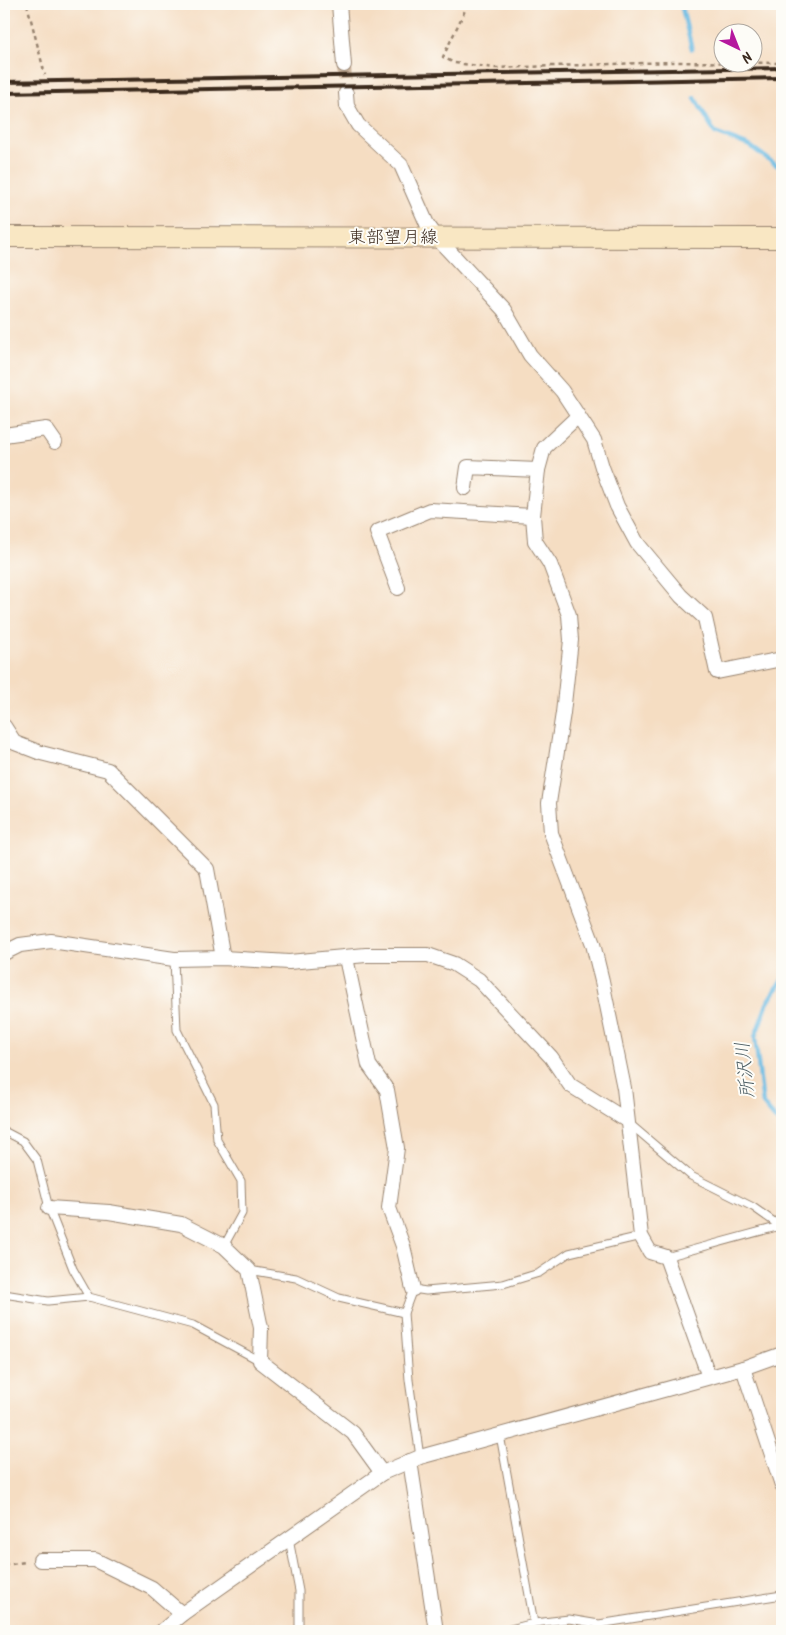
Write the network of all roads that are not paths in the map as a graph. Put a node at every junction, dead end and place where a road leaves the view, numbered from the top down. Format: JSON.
{"nodes":[{"id":1,"x":339,"y":4,"type":"edge"},
{"id":2,"x":344,"y":65,"type":"tunnel mouth"},
{"id":3,"x":346,"y":93,"type":"tunnel mouth"},
{"id":4,"x":4,"y":238,"type":"edge"},
{"id":5,"x":437,"y":238,"type":"junction"},
{"id":6,"x":782,"y":238,"type":"edge"},
{"id":7,"x":578,"y":416,"type":"junction"},
{"id":8,"x":4,"y":436,"type":"edge"},
{"id":9,"x":55,"y":442,"type":"dead end"},
{"id":10,"x":538,"y":470,"type":"junction"},
{"id":11,"x":466,"y":488,"type":"dead end"},
{"id":12,"x":532,"y":516,"type":"junction"},
{"id":13,"x":398,"y":588,"type":"dead end"},
{"id":14,"x":782,"y":659,"type":"edge"},
{"id":15,"x":4,"y":726,"type":"edge"},
{"id":16,"x":4,"y":953,"type":"edge"},
{"id":17,"x":223,"y":958,"type":"junction"},
{"id":18,"x":346,"y":958,"type":"junction"},
{"id":19,"x":174,"y":959,"type":"junction"},
{"id":20,"x":626,"y":1120,"type":"junction"},
{"id":21,"x":4,"y":1131,"type":"edge"},
{"id":22,"x":49,"y":1208,"type":"junction"},
{"id":23,"x":781,"y":1227,"type":"edge"},
{"id":24,"x":641,"y":1236,"type":"junction"},
{"id":25,"x":224,"y":1246,"type":"junction"},
{"id":26,"x":666,"y":1258,"type":"junction"},
{"id":27,"x":249,"y":1270,"type":"junction"},
{"id":28,"x":413,"y":1289,"type":"junction"},
{"id":29,"x":4,"y":1294,"type":"edge"},
{"id":30,"x":89,"y":1296,"type":"junction"},
{"id":31,"x":404,"y":1313,"type":"junction"},
{"id":32,"x":782,"y":1354,"type":"edge"},
{"id":33,"x":260,"y":1361,"type":"junction"},
{"id":34,"x":742,"y":1368,"type":"junction"},
{"id":35,"x":709,"y":1377,"type":"junction"},
{"id":36,"x":500,"y":1435,"type":"junction"},
{"id":37,"x":415,"y":1459,"type":"junction"},
{"id":38,"x":382,"y":1473,"type":"junction"},
{"id":39,"x":782,"y":1486,"type":"edge"},
{"id":40,"x":289,"y":1538,"type":"junction"},
{"id":41,"x":40,"y":1560,"type":"road end"},
{"id":42,"x":782,"y":1595,"type":"edge"},
{"id":43,"x":182,"y":1614,"type":"junction"},
{"id":44,"x":534,"y":1622,"type":"junction"},
{"id":45,"x":162,"y":1631,"type":"edge"},
{"id":46,"x":299,"y":1631,"type":"edge"},
{"id":47,"x":436,"y":1631,"type":"edge"},
{"id":48,"x":503,"y":1631,"type":"edge"}],
"edges":[{"from":1,"to":2,"type":"street"},
{"from":3,"to":5,"type":"street"},
{"from":4,"to":5,"type":"main road","name":"東部望月線"},
{"from":5,"to":6,"type":"main road","name":"東部望月線"},
{"from":5,"to":7,"type":"street"},
{"from":7,"to":10,"type":"street"},
{"from":7,"to":14,"type":"street"},
{"from":8,"to":9,"type":"street"},
{"from":10,"to":11,"type":"street"},
{"from":10,"to":12,"type":"street"},
{"from":12,"to":13,"type":"street"},
{"from":12,"to":20,"type":"street"},
{"from":15,"to":17,"type":"street"},
{"from":16,"to":19,"type":"street"},
{"from":17,"to":18,"type":"street"},
{"from":17,"to":19,"type":"street"},
{"from":18,"to":20,"type":"street"},
{"from":18,"to":28,"type":"street"},
{"from":19,"to":25,"type":"lane"},
{"from":20,"to":23,"type":"lane"},
{"from":20,"to":24,"type":"street"},
{"from":21,"to":22,"type":"lane"},
{"from":22,"to":25,"type":"street"},
{"from":22,"to":30,"type":"lane"},
{"from":23,"to":26,"type":"lane"},
{"from":24,"to":26,"type":"street"},
{"from":24,"to":28,"type":"lane"},
{"from":25,"to":27,"type":"street"},
{"from":26,"to":35,"type":"street"},
{"from":27,"to":31,"type":"lane"},
{"from":27,"to":33,"type":"street"},
{"from":28,"to":31,"type":"lane"},
{"from":29,"to":30,"type":"lane"},
{"from":30,"to":33,"type":"lane"},
{"from":31,"to":37,"type":"lane"},
{"from":32,"to":34,"type":"street"},
{"from":33,"to":38,"type":"street"},
{"from":34,"to":35,"type":"street"},
{"from":34,"to":39,"type":"street"},
{"from":35,"to":36,"type":"street"},
{"from":36,"to":37,"type":"street"},
{"from":36,"to":44,"type":"lane"},
{"from":37,"to":38,"type":"street"},
{"from":37,"to":47,"type":"street"},
{"from":38,"to":40,"type":"street"},
{"from":40,"to":43,"type":"street"},
{"from":40,"to":46,"type":"lane"},
{"from":41,"to":43,"type":"street"},
{"from":42,"to":44,"type":"lane"},
{"from":43,"to":45,"type":"street"},
{"from":44,"to":48,"type":"lane"}]}
